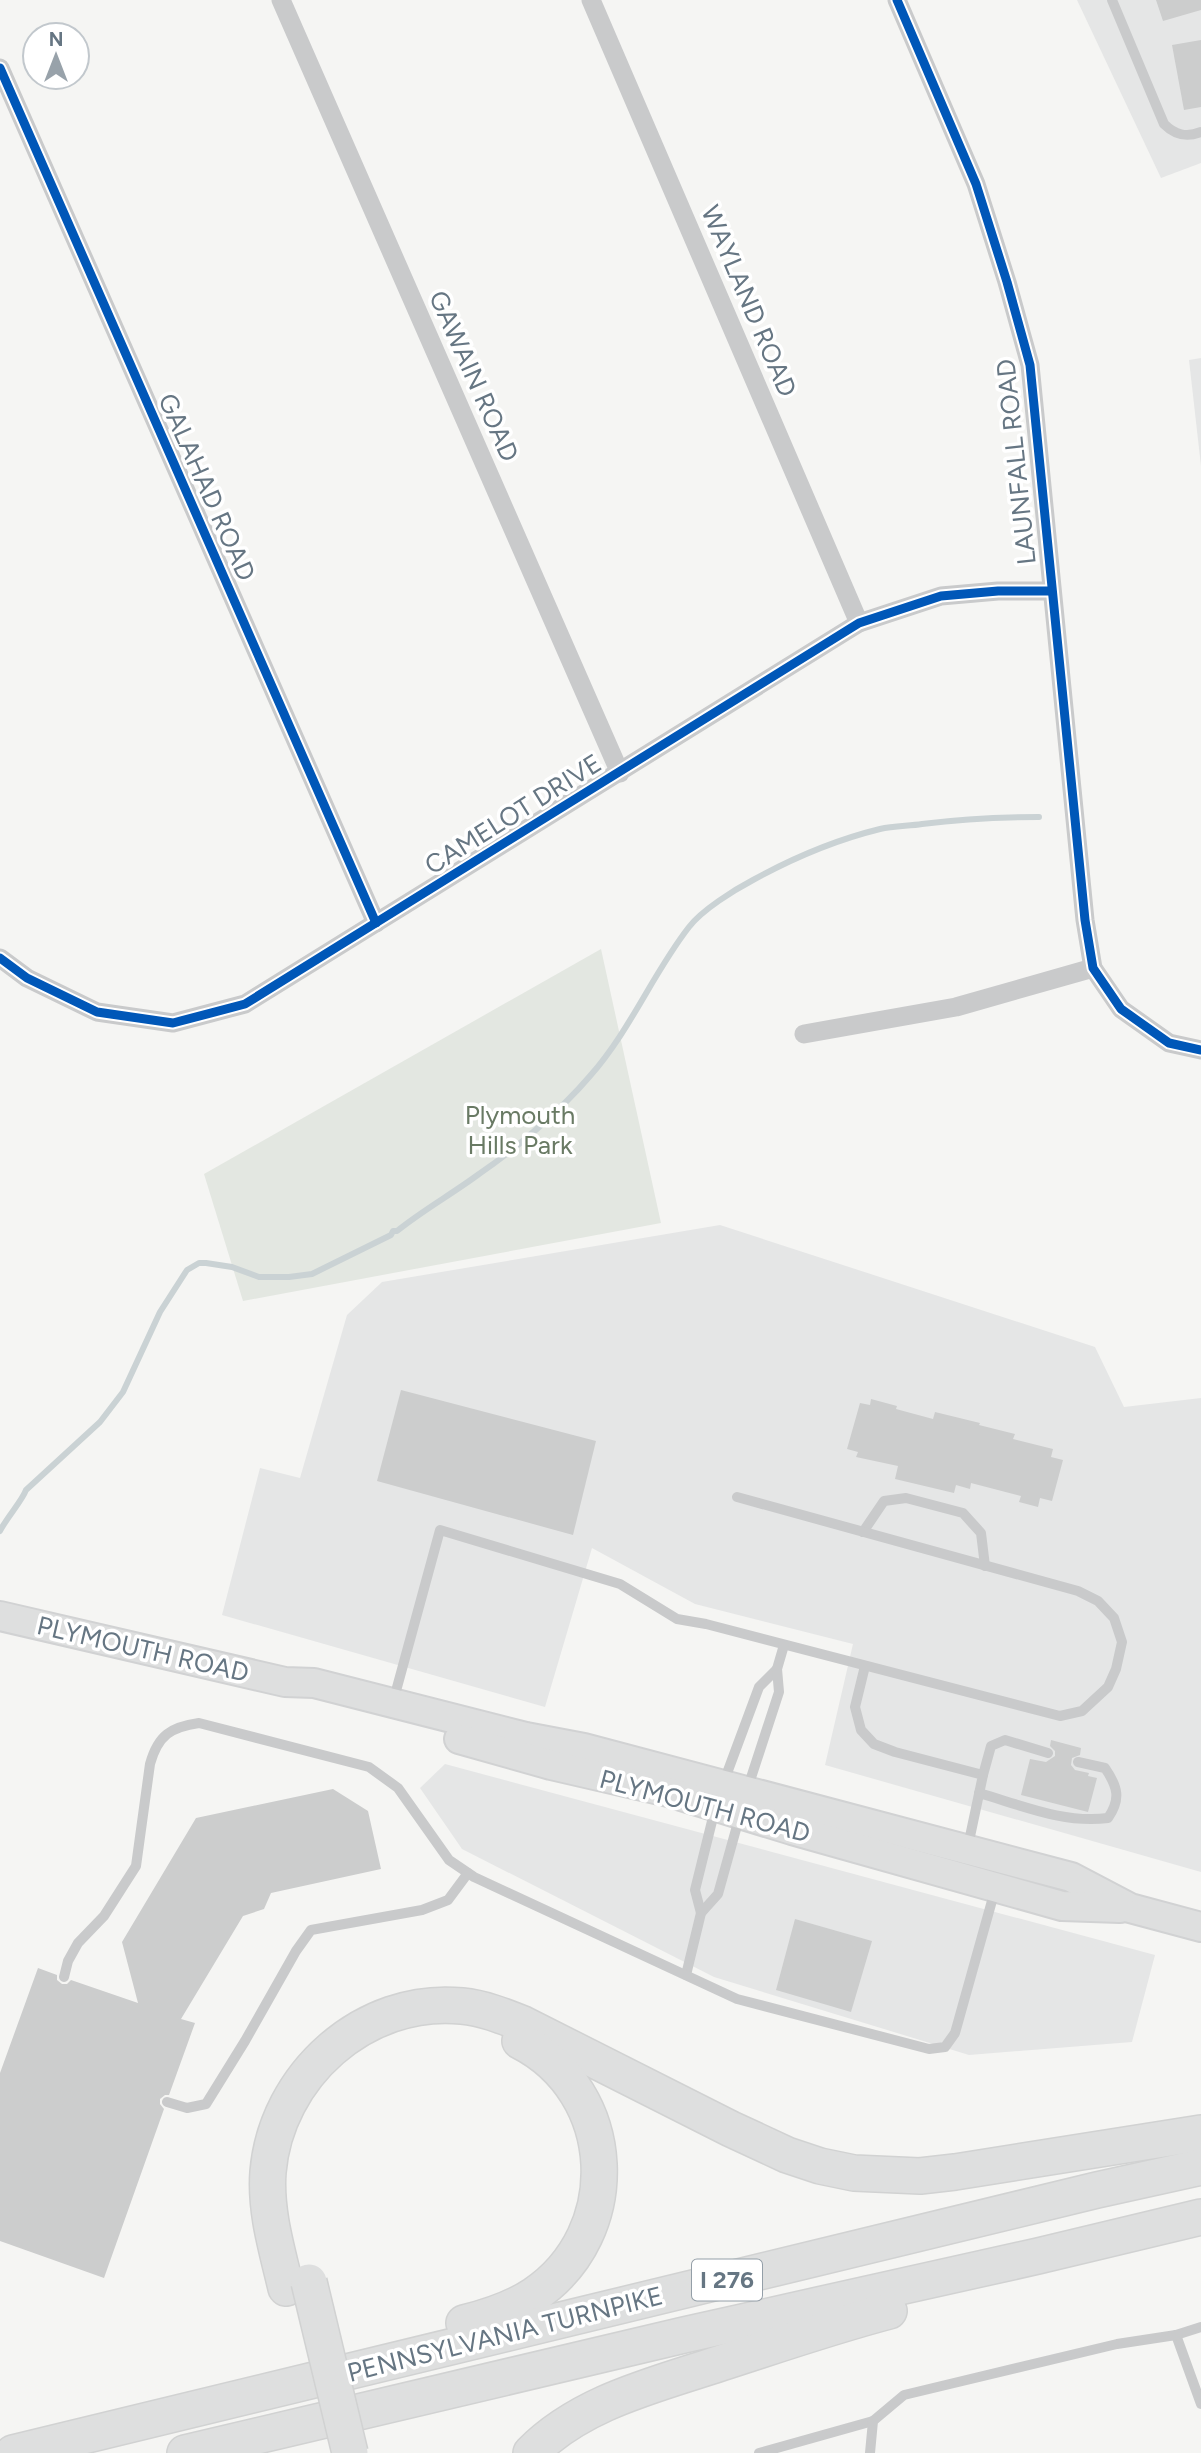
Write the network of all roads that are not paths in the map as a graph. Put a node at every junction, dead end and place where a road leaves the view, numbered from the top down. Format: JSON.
{"nodes":[{"id":1,"x":281,"y":0,"type":"edge"},
{"id":2,"x":591,"y":0,"type":"edge"},
{"id":3,"x":897,"y":0,"type":"edge"},
{"id":4,"x":1112,"y":0,"type":"edge"},
{"id":5,"x":0,"y":68,"type":"edge"},
{"id":6,"x":1201,"y":132,"type":"edge"},
{"id":7,"x":1051,"y":591,"type":"junction"},
{"id":8,"x":859,"y":623,"type":"junction"},
{"id":9,"x":620,"y":773,"type":"junction"},
{"id":10,"x":376,"y":923,"type":"junction"},
{"id":11,"x":0,"y":958,"type":"edge"},
{"id":12,"x":1093,"y":968,"type":"junction"},
{"id":13,"x":804,"y":1034,"type":"dead end"},
{"id":14,"x":1201,"y":1050,"type":"edge"},
{"id":15,"x":737,"y":1497,"type":"dead end"},
{"id":16,"x":863,"y":1532,"type":"junction"},
{"id":17,"x":985,"y":1566,"type":"junction"},
{"id":18,"x":0,"y":1616,"type":"edge"},
{"id":19,"x":784,"y":1645,"type":"junction"},
{"id":20,"x":865,"y":1666,"type":"junction"},
{"id":21,"x":777,"y":1669,"type":"junction"},
{"id":22,"x":285,"y":1682,"type":"junction"},
{"id":23,"x":393,"y":1703,"type":"junction"},
{"id":24,"x":1048,"y":1753,"type":"dead end"},
{"id":25,"x":1078,"y":1762,"type":"dead end"},
{"id":26,"x":983,"y":1775,"type":"junction"},
{"id":27,"x":979,"y":1793,"type":"junction"},
{"id":28,"x":731,"y":1800,"type":"junction"},
{"id":29,"x":967,"y":1850,"type":"junction"},
{"id":30,"x":468,"y":1873,"type":"junction"},
{"id":31,"x":996,"y":1886,"type":"junction"},
{"id":32,"x":1130,"y":1908,"type":"junction"},
{"id":33,"x":701,"y":1913,"type":"junction"},
{"id":34,"x":1201,"y":1927,"type":"edge"},
{"id":35,"x":686,"y":1975,"type":"junction"},
{"id":36,"x":64,"y":1977,"type":"dead end"},
{"id":37,"x":167,"y":2102,"type":"dead end"},
{"id":38,"x":1201,"y":2133,"type":"edge"},
{"id":39,"x":1201,"y":2167,"type":"edge"},
{"id":40,"x":1201,"y":2217,"type":"edge"},
{"id":41,"x":1038,"y":2256,"type":"junction"},
{"id":42,"x":298,"y":2285,"type":"junction"},
{"id":43,"x":1201,"y":2327,"type":"edge"},
{"id":44,"x":1176,"y":2335,"type":"junction"},
{"id":45,"x":254,"y":2396,"type":"junction"},
{"id":46,"x":1201,"y":2404,"type":"edge"},
{"id":47,"x":873,"y":2421,"type":"junction"},
{"id":48,"x":13,"y":2453,"type":"edge"},
{"id":49,"x":185,"y":2453,"type":"edge"},
{"id":50,"x":326,"y":2453,"type":"edge"},
{"id":51,"x":350,"y":2453,"type":"edge"},
{"id":52,"x":531,"y":2453,"type":"edge"},
{"id":53,"x":760,"y":2453,"type":"edge"},
{"id":54,"x":870,"y":2453,"type":"edge"}],
"edges":[{"from":1,"to":9,"type":"street","name":"GAWAIN ROAD"},
{"from":2,"to":8,"type":"street","name":"WAYLAND ROAD"},
{"from":3,"to":7,"type":"street","name":"LAUNFALL ROAD"},
{"from":4,"to":6,"type":"lane"},
{"from":5,"to":10,"type":"street","name":"GALAHAD ROAD"},
{"from":7,"to":8,"type":"street","name":"CAMELOT DRIVE"},
{"from":7,"to":12,"type":"street","name":"LAUNFALL ROAD"},
{"from":8,"to":9,"type":"street","name":"CAMELOT DRIVE"},
{"from":9,"to":10,"type":"street","name":"CAMELOT DRIVE"},
{"from":10,"to":11,"type":"street","name":"CAMELOT DRIVE"},
{"from":12,"to":13,"type":"street"},
{"from":12,"to":14,"type":"street","name":"LAUNFALL ROAD"},
{"from":15,"to":16,"type":"lane"},
{"from":16,"to":17,"type":"lane"},
{"from":16,"to":17,"type":"lane"},
{"from":17,"to":20,"type":"lane"},
{"from":18,"to":22,"type":"main road","name":"PLYMOUTH ROAD"},
{"from":19,"to":20,"type":"lane"},
{"from":19,"to":21,"type":"lane"},
{"from":19,"to":23,"type":"lane"},
{"from":20,"to":26,"type":"lane"},
{"from":21,"to":28,"type":"lane"},
{"from":21,"to":28,"type":"lane"},
{"from":22,"to":23,"type":"main road","name":"PLYMOUTH ROAD"},
{"from":22,"to":28,"type":"main road","name":"PLYMOUTH ROAD"},
{"from":23,"to":28,"type":"main road","name":"PLYMOUTH ROAD"},
{"from":24,"to":26,"type":"lane"},
{"from":25,"to":27,"type":"lane"},
{"from":26,"to":27,"type":"lane"},
{"from":27,"to":29,"type":"lane"},
{"from":28,"to":29,"type":"main road","name":"PLYMOUTH ROAD"},
{"from":28,"to":31,"type":"main road","name":"PLYMOUTH ROAD"},
{"from":28,"to":33,"type":"lane"},
{"from":28,"to":33,"type":"lane"},
{"from":29,"to":32,"type":"main road","name":"PLYMOUTH ROAD"},
{"from":30,"to":35,"type":"lane"},
{"from":30,"to":36,"type":"lane"},
{"from":30,"to":37,"type":"lane"},
{"from":31,"to":32,"type":"main road","name":"PLYMOUTH ROAD"},
{"from":31,"to":35,"type":"lane"},
{"from":32,"to":34,"type":"main road","name":"PLYMOUTH ROAD"},
{"from":33,"to":35,"type":"lane"},
{"from":38,"to":42,"type":"highway"},
{"from":39,"to":45,"type":"highway","name":"PENNSYLVANIA TURNPIKE","number":"I 276"},
{"from":40,"to":41,"type":"highway","name":"PENNSYLVANIA TURNPIKE","number":"I 276"},
{"from":41,"to":49,"type":"highway","name":"PENNSYLVANIA TURNPIKE","number":"I 276"},
{"from":41,"to":52,"type":"highway"},
{"from":42,"to":45,"type":"highway"},
{"from":42,"to":50,"type":"highway"},
{"from":42,"to":51,"type":"highway","bridge":true},
{"from":43,"to":44,"type":"lane"},
{"from":44,"to":46,"type":"lane"},
{"from":44,"to":47,"type":"lane"},
{"from":45,"to":48,"type":"highway","name":"PENNSYLVANIA TURNPIKE","number":"I 276"},
{"from":47,"to":53,"type":"lane"},
{"from":47,"to":54,"type":"lane"}]}
